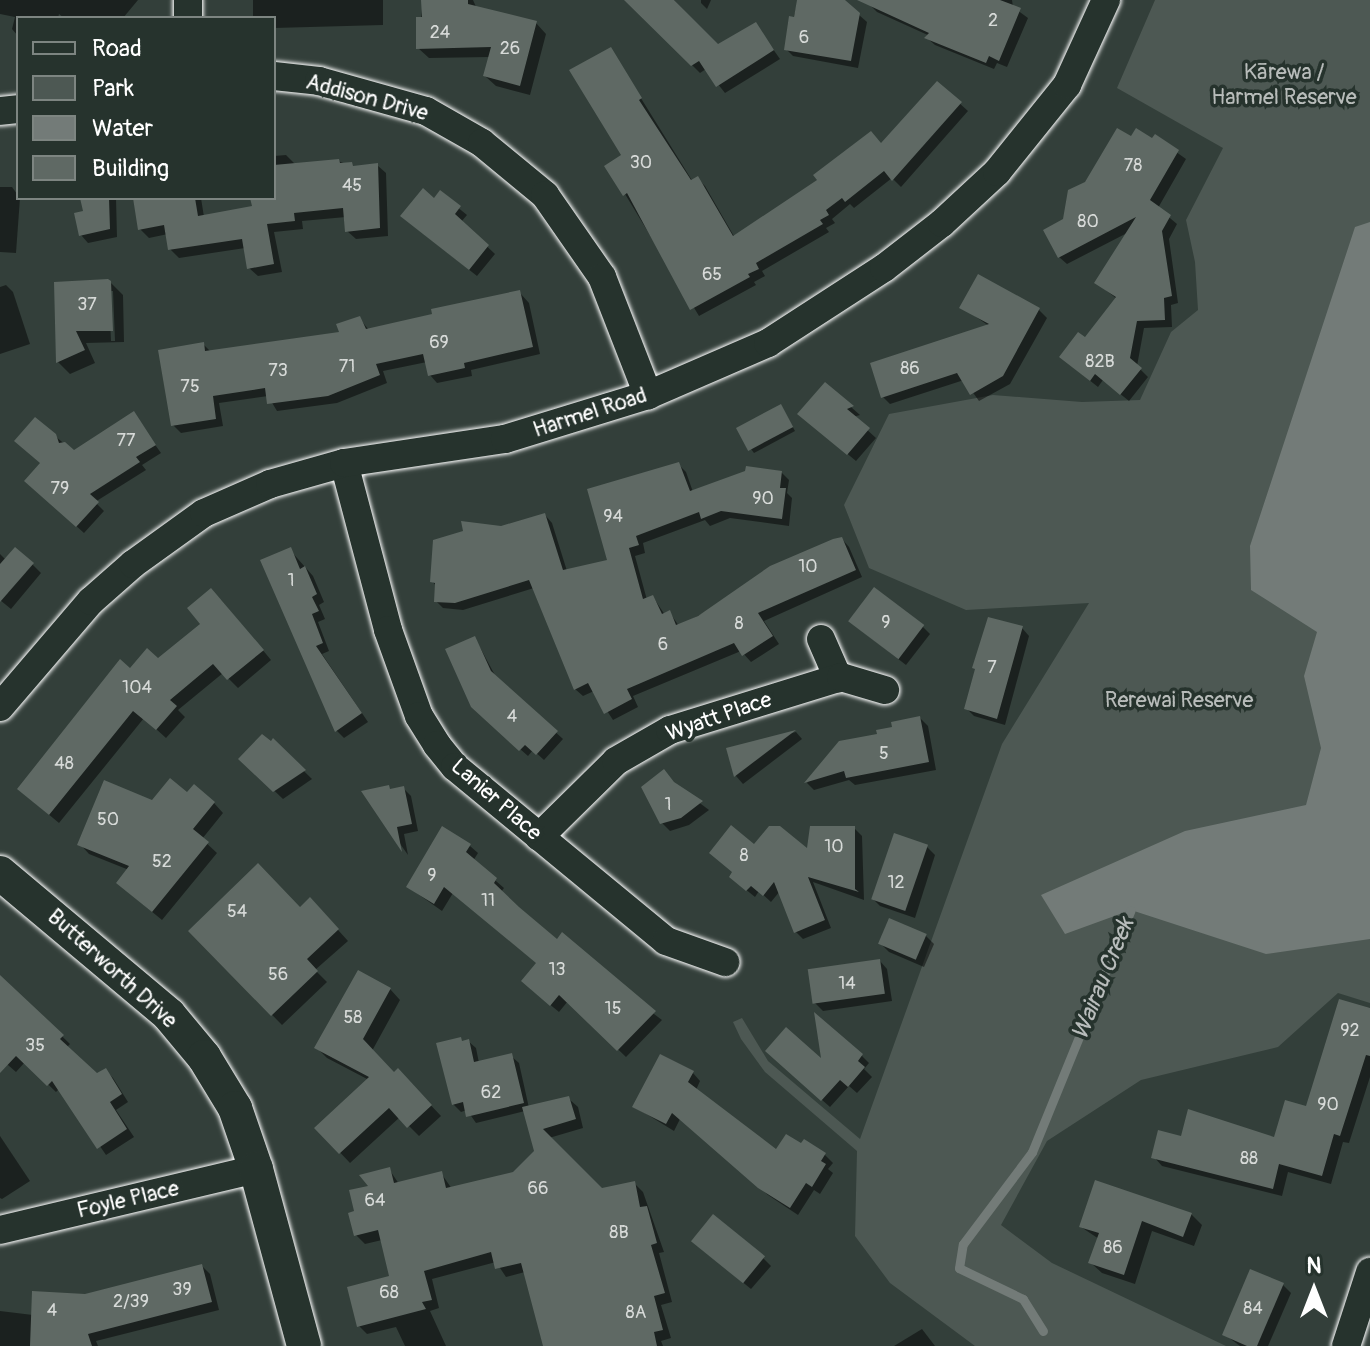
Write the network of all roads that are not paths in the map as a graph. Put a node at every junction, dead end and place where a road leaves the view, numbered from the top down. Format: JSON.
{"nodes":[{"id":1,"x":1106,"y":0,"type":"edge"},
{"id":2,"x":276,"y":76,"type":"edge"},
{"id":3,"x":648,"y":395,"type":"junction"},
{"id":4,"x":344,"y":463,"type":"junction"},
{"id":5,"x":821,"y":639,"type":"dead end"},
{"id":6,"x":838,"y":678,"type":"junction"},
{"id":7,"x":885,"y":690,"type":"dead end"},
{"id":8,"x":0,"y":707,"type":"edge"},
{"id":9,"x":539,"y":837,"type":"junction"},
{"id":10,"x":0,"y":873,"type":"edge"},
{"id":11,"x":725,"y":962,"type":"dead end"},
{"id":12,"x":256,"y":1169,"type":"junction"},
{"id":13,"x":0,"y":1230,"type":"edge"},
{"id":14,"x":1370,"y":1272,"type":"edge"},
{"id":15,"x":304,"y":1346,"type":"edge"},
{"id":16,"x":1346,"y":1346,"type":"edge"}],
"edges":[{"from":1,"to":3,"type":"street","name":"Harmel Road"},
{"from":2,"to":3,"type":"street","name":"Addison Drive"},
{"from":3,"to":4,"type":"street","name":"Harmel Road"},
{"from":4,"to":8,"type":"street","name":"Harmel Road"},
{"from":4,"to":9,"type":"street","name":"Lanier Place"},
{"from":5,"to":6,"type":"street"},
{"from":6,"to":7,"type":"street"},
{"from":6,"to":9,"type":"street","name":"Wyatt Place"},
{"from":9,"to":11,"type":"street","name":"Lanier Place"},
{"from":10,"to":12,"type":"street","name":"Butterworth Drive"},
{"from":12,"to":13,"type":"street","name":"Foyle Place"},
{"from":12,"to":15,"type":"street","name":"Butterworth Drive"},
{"from":14,"to":16,"type":"street"}]}
